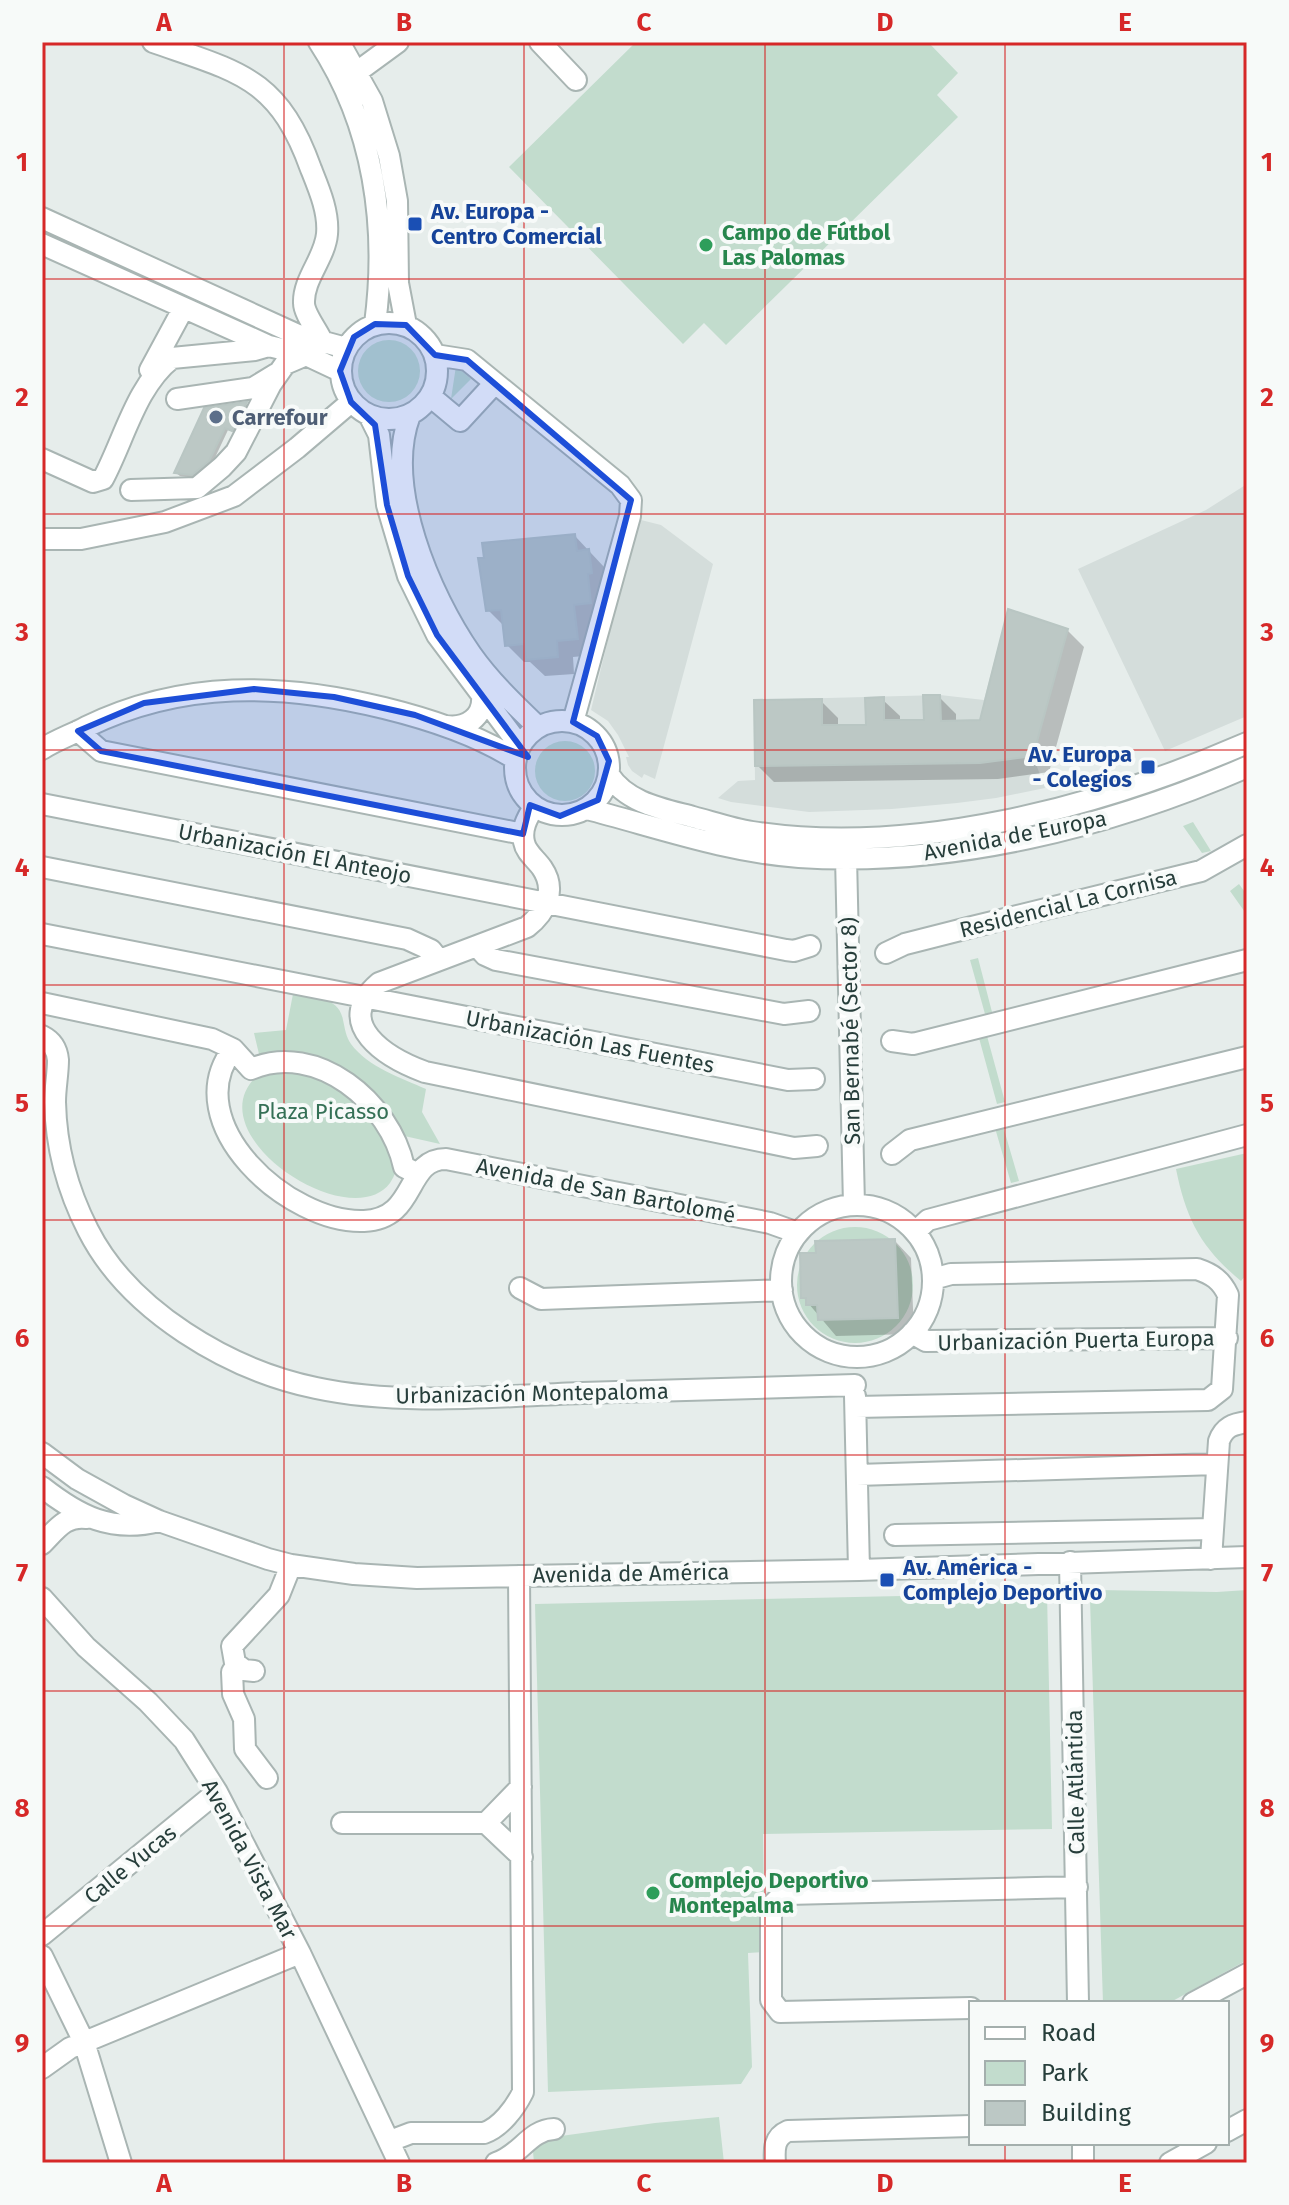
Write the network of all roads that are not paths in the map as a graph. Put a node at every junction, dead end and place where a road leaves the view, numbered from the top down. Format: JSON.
{"nodes":[{"id":1,"x":153,"y":42,"type":"edge"},
{"id":2,"x":319,"y":42,"type":"edge"},
{"id":3,"x":339,"y":42,"type":"edge"},
{"id":4,"x":398,"y":42,"type":"edge"},
{"id":5,"x":540,"y":42,"type":"edge"},
{"id":6,"x":357,"y":72,"type":"junction"},
{"id":7,"x":576,"y":80,"type":"dead end"},
{"id":8,"x":42,"y":218,"type":"edge"},
{"id":9,"x":42,"y":244,"type":"edge"},
{"id":10,"x":152,"y":269,"type":"junction"},
{"id":11,"x":143,"y":290,"type":"junction"},
{"id":12,"x":183,"y":309,"type":"junction"},
{"id":13,"x":375,"y":324,"type":"junction"},
{"id":14,"x":406,"y":325,"type":"junction"},
{"id":15,"x":269,"y":346,"type":"junction"},
{"id":16,"x":314,"y":348,"type":"junction"},
{"id":17,"x":346,"y":348,"type":"junction"},
{"id":18,"x":435,"y":355,"type":"junction"},
{"id":19,"x":280,"y":371,"type":"junction"},
{"id":20,"x":340,"y":371,"type":"junction"},
{"id":21,"x":495,"y":383,"type":"junction"},
{"id":22,"x":147,"y":386,"type":"junction"},
{"id":23,"x":430,"y":396,"type":"junction"},
{"id":24,"x":177,"y":399,"type":"dead end"},
{"id":25,"x":351,"y":402,"type":"junction"},
{"id":26,"x":369,"y":415,"type":"junction"},
{"id":27,"x":410,"y":415,"type":"junction"},
{"id":28,"x":42,"y":459,"type":"edge"},
{"id":29,"x":131,"y":490,"type":"dead end"},
{"id":30,"x":42,"y":539,"type":"edge"},
{"id":31,"x":482,"y":696,"type":"junction"},
{"id":32,"x":573,"y":722,"type":"junction"},
{"id":33,"x":445,"y":726,"type":"junction"},
{"id":34,"x":538,"y":727,"type":"junction"},
{"id":35,"x":78,"y":731,"type":"junction"},
{"id":36,"x":46,"y":743,"type":"edge"},
{"id":37,"x":1247,"y":743,"type":"edge"},
{"id":38,"x":517,"y":752,"type":"junction"},
{"id":39,"x":1247,"y":767,"type":"edge"},
{"id":40,"x":609,"y":775,"type":"junction"},
{"id":41,"x":42,"y":804,"type":"edge"},
{"id":42,"x":534,"y":807,"type":"junction"},
{"id":43,"x":587,"y":809,"type":"junction"},
{"id":44,"x":523,"y":834,"type":"junction"},
{"id":45,"x":1247,"y":845,"type":"edge"},
{"id":46,"x":846,"y":857,"type":"junction"},
{"id":47,"x":42,"y":867,"type":"edge"},
{"id":48,"x":547,"y":903,"type":"junction"},
{"id":49,"x":42,"y":934,"type":"edge"},
{"id":50,"x":477,"y":946,"type":"junction"},
{"id":51,"x":810,"y":946,"type":"dead end"},
{"id":52,"x":886,"y":953,"type":"dead end"},
{"id":53,"x":439,"y":960,"type":"junction"},
{"id":54,"x":1247,"y":960,"type":"edge"},
{"id":55,"x":367,"y":997,"type":"junction"},
{"id":56,"x":42,"y":1003,"type":"edge"},
{"id":57,"x":809,"y":1011,"type":"dead end"},
{"id":58,"x":42,"y":1036,"type":"edge"},
{"id":59,"x":892,"y":1041,"type":"dead end"},
{"id":60,"x":233,"y":1049,"type":"junction"},
{"id":61,"x":1247,"y":1057,"type":"edge"},
{"id":62,"x":814,"y":1079,"type":"dead end"},
{"id":63,"x":1247,"y":1135,"type":"edge"},
{"id":64,"x":817,"y":1146,"type":"dead end"},
{"id":65,"x":892,"y":1154,"type":"dead end"},
{"id":66,"x":418,"y":1174,"type":"junction"},
{"id":67,"x":854,"y":1205,"type":"junction"},
{"id":68,"x":915,"y":1232,"type":"junction"},
{"id":69,"x":798,"y":1233,"type":"junction"},
{"id":70,"x":933,"y":1279,"type":"junction"},
{"id":71,"x":520,"y":1288,"type":"dead end"},
{"id":72,"x":782,"y":1290,"type":"junction"},
{"id":73,"x":912,"y":1333,"type":"junction"},
{"id":74,"x":1227,"y":1338,"type":"junction"},
{"id":75,"x":817,"y":1345,"type":"junction"},
{"id":76,"x":888,"y":1350,"type":"junction"},
{"id":77,"x":855,"y":1385,"type":"junction"},
{"id":78,"x":856,"y":1407,"type":"junction"},
{"id":79,"x":1247,"y":1422,"type":"edge"},
{"id":80,"x":42,"y":1453,"type":"edge"},
{"id":81,"x":1217,"y":1464,"type":"junction"},
{"id":82,"x":857,"y":1475,"type":"junction"},
{"id":83,"x":48,"y":1492,"type":"edge"},
{"id":84,"x":89,"y":1518,"type":"junction"},
{"id":85,"x":159,"y":1521,"type":"junction"},
{"id":86,"x":57,"y":1528,"type":"junction"},
{"id":87,"x":1213,"y":1529,"type":"junction"},
{"id":88,"x":895,"y":1535,"type":"dead end"},
{"id":89,"x":42,"y":1544,"type":"edge"},
{"id":90,"x":1247,"y":1557,"type":"edge"},
{"id":91,"x":1211,"y":1559,"type":"junction"},
{"id":92,"x":1070,"y":1562,"type":"junction"},
{"id":93,"x":291,"y":1565,"type":"junction"},
{"id":94,"x":859,"y":1570,"type":"junction"},
{"id":95,"x":519,"y":1576,"type":"junction"},
{"id":96,"x":42,"y":1598,"type":"edge"},
{"id":97,"x":267,"y":1778,"type":"dead end"},
{"id":98,"x":521,"y":1787,"type":"junction"},
{"id":99,"x":217,"y":1792,"type":"junction"},
{"id":100,"x":342,"y":1823,"type":"dead end"},
{"id":101,"x":486,"y":1823,"type":"junction"},
{"id":102,"x":522,"y":1857,"type":"junction"},
{"id":103,"x":1077,"y":1887,"type":"junction"},
{"id":104,"x":42,"y":1935,"type":"edge"},
{"id":105,"x":300,"y":1953,"type":"junction"},
{"id":106,"x":42,"y":1956,"type":"edge"},
{"id":107,"x":1247,"y":1974,"type":"edge"},
{"id":108,"x":1078,"y":2001,"type":"edge"},
{"id":109,"x":1197,"y":2001,"type":"edge"},
{"id":110,"x":969,"y":2008,"type":"edge"},
{"id":111,"x":84,"y":2042,"type":"junction"},
{"id":112,"x":42,"y":2068,"type":"edge"},
{"id":113,"x":1247,"y":2120,"type":"edge"},
{"id":114,"x":969,"y":2126,"type":"edge"},
{"id":115,"x":554,"y":2129,"type":"dead end"},
{"id":116,"x":1229,"y":2130,"type":"edge"},
{"id":117,"x":390,"y":2141,"type":"junction"},
{"id":118,"x":1202,"y":2145,"type":"edge"},
{"id":119,"x":116,"y":2160,"type":"edge"},
{"id":120,"x":399,"y":2163,"type":"edge"},
{"id":121,"x":496,"y":2163,"type":"edge"},
{"id":122,"x":775,"y":2163,"type":"edge"},
{"id":123,"x":1170,"y":2163,"type":"edge"}],
"edges":[{"from":1,"to":16,"type":"street"},
{"from":2,"to":13,"type":"street"},
{"from":3,"to":6,"type":"street"},
{"from":4,"to":6,"type":"street"},
{"from":5,"to":7,"type":"street"},
{"from":6,"to":14,"type":"street"},
{"from":8,"to":10,"type":"street"},
{"from":9,"to":11,"type":"street"},
{"from":10,"to":11,"type":"street"},
{"from":10,"to":16,"type":"street"},
{"from":11,"to":12,"type":"street"},
{"from":12,"to":15,"type":"street"},
{"from":12,"to":22,"type":"street"},
{"from":13,"to":14,"type":"street"},
{"from":13,"to":17,"type":"street"},
{"from":14,"to":18,"type":"street"},
{"from":15,"to":16,"type":"street"},
{"from":15,"to":22,"type":"street"},
{"from":16,"to":17,"type":"street"},
{"from":16,"to":19,"type":"street"},
{"from":16,"to":20,"type":"street"},
{"from":17,"to":20,"type":"street"},
{"from":18,"to":21,"type":"street"},
{"from":18,"to":23,"type":"street"},
{"from":19,"to":24,"type":"street"},
{"from":19,"to":29,"type":"street"},
{"from":20,"to":25,"type":"street"},
{"from":21,"to":23,"type":"street"},
{"from":21,"to":32,"type":"street"},
{"from":22,"to":28,"type":"street"},
{"from":23,"to":27,"type":"street"},
{"from":25,"to":26,"type":"street"},
{"from":25,"to":30,"type":"street"},
{"from":26,"to":27,"type":"street"},
{"from":26,"to":31,"type":"street"},
{"from":27,"to":34,"type":"street"},
{"from":31,"to":33,"type":"street"},
{"from":31,"to":38,"type":"street"},
{"from":32,"to":34,"type":"street"},
{"from":32,"to":40,"type":"street"},
{"from":33,"to":35,"type":"street"},
{"from":33,"to":38,"type":"street"},
{"from":34,"to":38,"type":"street"},
{"from":35,"to":36,"type":"street"},
{"from":35,"to":44,"type":"street"},
{"from":37,"to":40,"type":"street","name":"Avenida de Europa"},
{"from":38,"to":42,"type":"street"},
{"from":39,"to":46,"type":"street","name":"Avenida de Europa"},
{"from":40,"to":43,"type":"street"},
{"from":41,"to":48,"type":"street","name":"Urbanización El Anteojo"},
{"from":42,"to":43,"type":"street"},
{"from":42,"to":44,"type":"street"},
{"from":43,"to":46,"type":"street","name":"Avenida de Europa"},
{"from":44,"to":48,"type":"street"},
{"from":45,"to":52,"type":"street","name":"Residencial La Cornisa"},
{"from":46,"to":67,"type":"street","name":"San Bernabé (Sector 8)"},
{"from":47,"to":53,"type":"street"},
{"from":48,"to":50,"type":"street"},
{"from":48,"to":51,"type":"street"},
{"from":49,"to":55,"type":"street"},
{"from":50,"to":53,"type":"street"},
{"from":50,"to":57,"type":"street"},
{"from":53,"to":55,"type":"street"},
{"from":54,"to":59,"type":"street"},
{"from":55,"to":62,"type":"street","name":"Urbanización Las Fuentes"},
{"from":55,"to":64,"type":"street"},
{"from":56,"to":60,"type":"street"},
{"from":58,"to":77,"type":"street","name":"Urbanización Montepaloma"},
{"from":60,"to":66,"type":"street"},
{"from":60,"to":66,"type":"street"},
{"from":61,"to":65,"type":"street"},
{"from":63,"to":68,"type":"street"},
{"from":66,"to":69,"type":"street","name":"Avenida de San Bartolomé"},
{"from":67,"to":68,"type":"street"},
{"from":67,"to":69,"type":"street"},
{"from":68,"to":70,"type":"street"},
{"from":69,"to":72,"type":"street"},
{"from":70,"to":73,"type":"street"},
{"from":70,"to":74,"type":"street","name":"Urbanización Puerta Europa"},
{"from":71,"to":72,"type":"street"},
{"from":72,"to":75,"type":"street"},
{"from":73,"to":74,"type":"street","name":"Urbanización Puerta Europa"},
{"from":73,"to":76,"type":"street"},
{"from":74,"to":78,"type":"street"},
{"from":75,"to":76,"type":"street"},
{"from":75,"to":77,"type":"street"},
{"from":76,"to":77,"type":"street"},
{"from":77,"to":78,"type":"street"},
{"from":78,"to":82,"type":"street"},
{"from":79,"to":81,"type":"street"},
{"from":80,"to":85,"type":"street","name":"Avenida de América"},
{"from":81,"to":82,"type":"street"},
{"from":81,"to":87,"type":"street"},
{"from":82,"to":94,"type":"street"},
{"from":83,"to":84,"type":"street"},
{"from":83,"to":86,"type":"street"},
{"from":84,"to":85,"type":"street"},
{"from":84,"to":86,"type":"street"},
{"from":85,"to":93,"type":"street","name":"Avenida de América"},
{"from":86,"to":89,"type":"street"},
{"from":87,"to":88,"type":"street"},
{"from":87,"to":91,"type":"street"},
{"from":90,"to":91,"type":"street","name":"Avenida de América"},
{"from":91,"to":92,"type":"street","name":"Avenida de América"},
{"from":92,"to":94,"type":"street","name":"Avenida de América"},
{"from":92,"to":103,"type":"street","name":"Calle Atlántida"},
{"from":93,"to":95,"type":"street","name":"Avenida de América"},
{"from":93,"to":97,"type":"street"},
{"from":94,"to":95,"type":"street","name":"Avenida de América"},
{"from":95,"to":98,"type":"street"},
{"from":96,"to":99,"type":"street","name":"Avenida Vista Mar"},
{"from":98,"to":101,"type":"street"},
{"from":98,"to":102,"type":"street"},
{"from":99,"to":104,"type":"street","name":"Calle Yucas"},
{"from":99,"to":105,"type":"street","name":"Avenida Vista Mar"},
{"from":100,"to":101,"type":"street"},
{"from":101,"to":102,"type":"street"},
{"from":102,"to":117,"type":"street"},
{"from":103,"to":108,"type":"street","name":"Calle Atlántida"},
{"from":103,"to":110,"type":"street"},
{"from":105,"to":111,"type":"street"},
{"from":105,"to":117,"type":"street","name":"Avenida Vista Mar"},
{"from":106,"to":111,"type":"street"},
{"from":107,"to":109,"type":"street"},
{"from":111,"to":112,"type":"street"},
{"from":111,"to":119,"type":"street"},
{"from":113,"to":116,"type":"street"},
{"from":114,"to":122,"type":"street"},
{"from":115,"to":121,"type":"street"},
{"from":117,"to":120,"type":"street","name":"Avenida Vista Mar"},
{"from":118,"to":123,"type":"street"}]}
